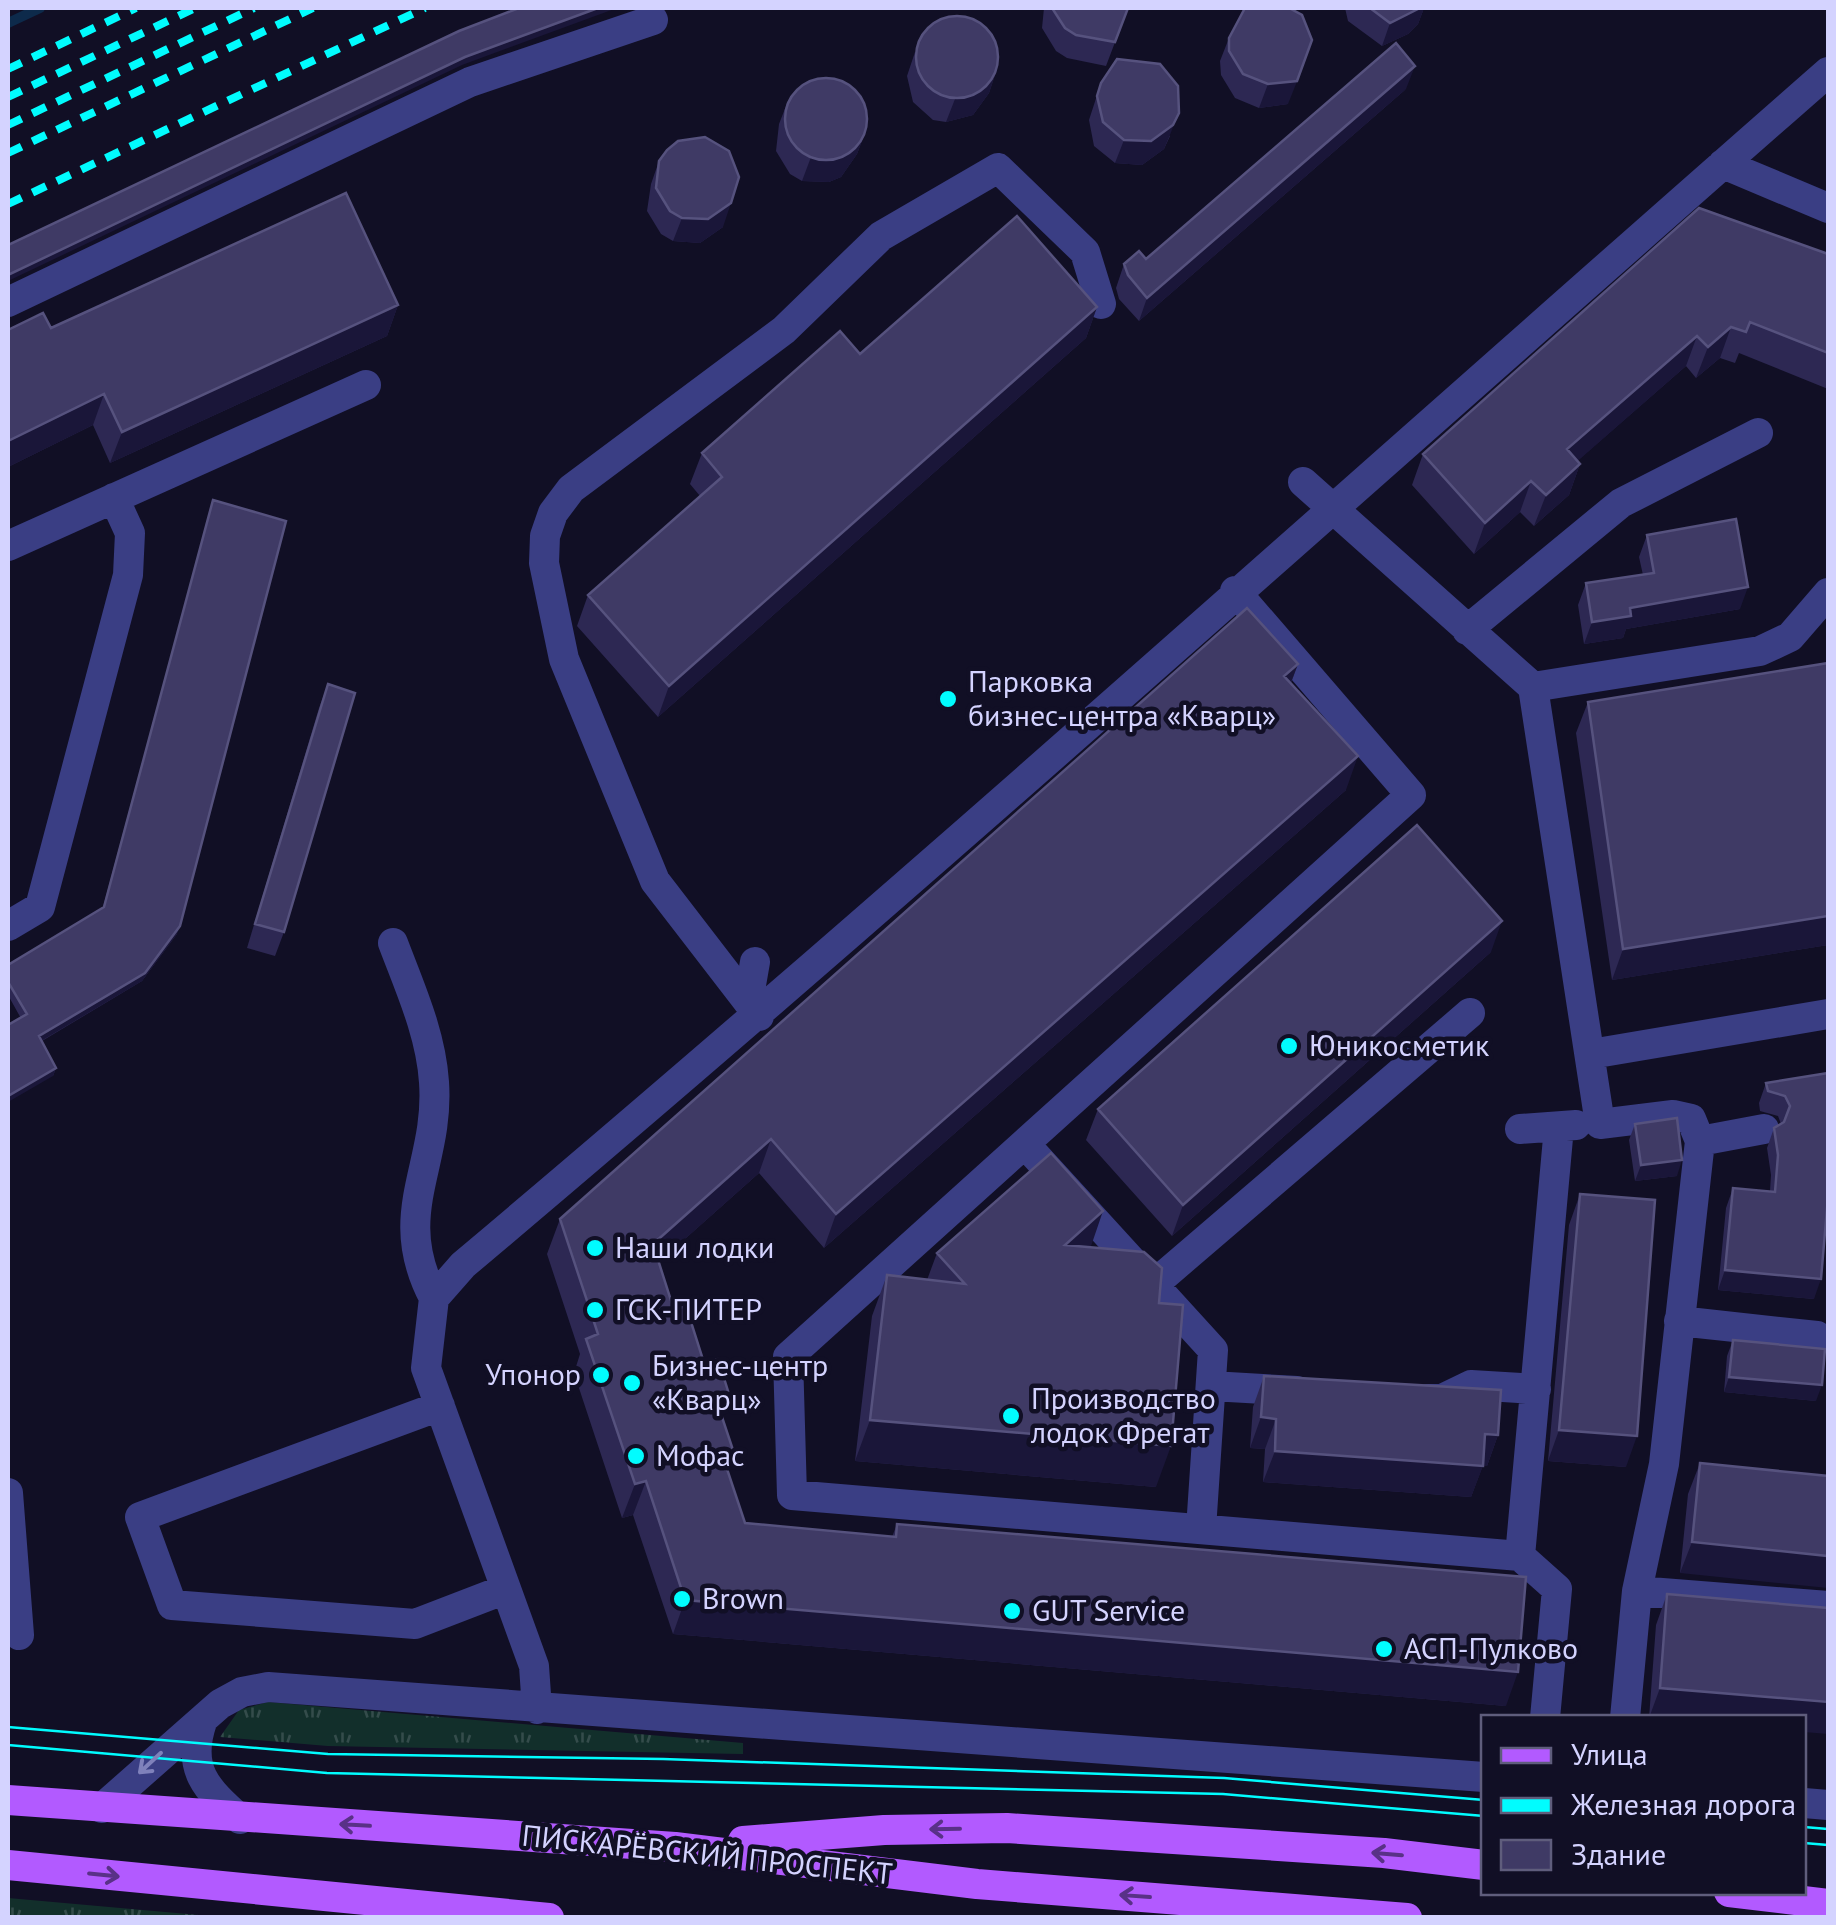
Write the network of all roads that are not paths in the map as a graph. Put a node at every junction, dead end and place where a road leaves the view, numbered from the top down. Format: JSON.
{"nodes":[{"id":1,"x":654,"y":20,"type":"dead end"},
{"id":2,"x":1828,"y":72,"type":"edge"},
{"id":3,"x":1723,"y":164,"type":"junction"},
{"id":4,"x":1828,"y":208,"type":"edge"},
{"id":5,"x":8,"y":302,"type":"edge"},
{"id":6,"x":1100,"y":304,"type":"edge"},
{"id":7,"x":366,"y":385,"type":"dead end"},
{"id":8,"x":1758,"y":433,"type":"dead end"},
{"id":9,"x":1303,"y":482,"type":"dead end"},
{"id":10,"x":114,"y":498,"type":"junction"},
{"id":11,"x":1329,"y":509,"type":"junction"},
{"id":12,"x":8,"y":546,"type":"edge"},
{"id":13,"x":1235,"y":591,"type":"junction"},
{"id":14,"x":1828,"y":593,"type":"edge"},
{"id":15,"x":1467,"y":630,"type":"junction"},
{"id":16,"x":1533,"y":688,"type":"junction"},
{"id":17,"x":8,"y":926,"type":"edge"},
{"id":18,"x":393,"y":943,"type":"dead end"},
{"id":19,"x":755,"y":962,"type":"dead end"},
{"id":20,"x":754,"y":1009,"type":"junction"},
{"id":21,"x":1470,"y":1013,"type":"dead end"},
{"id":22,"x":1828,"y":1014,"type":"edge"},
{"id":23,"x":1592,"y":1054,"type":"junction"},
{"id":24,"x":1600,"y":1124,"type":"junction"},
{"id":25,"x":1560,"y":1126,"type":"junction"},
{"id":26,"x":1520,"y":1129,"type":"dead end"},
{"id":27,"x":1764,"y":1129,"type":"dead end"},
{"id":28,"x":1700,"y":1141,"type":"junction"},
{"id":29,"x":1025,"y":1144,"type":"junction"},
{"id":30,"x":1153,"y":1284,"type":"junction"},
{"id":31,"x":434,"y":1298,"type":"junction"},
{"id":32,"x":1680,"y":1321,"type":"junction"},
{"id":33,"x":1818,"y":1336,"type":"dead end"},
{"id":34,"x":1210,"y":1386,"type":"junction"},
{"id":35,"x":1536,"y":1390,"type":"junction"},
{"id":36,"x":1326,"y":1393,"type":"edge"},
{"id":37,"x":1404,"y":1397,"type":"edge"},
{"id":38,"x":440,"y":1406,"type":"junction"},
{"id":39,"x":1664,"y":1464,"type":"junction"},
{"id":40,"x":1699,"y":1468,"type":"edge"},
{"id":41,"x":8,"y":1493,"type":"edge"},
{"id":42,"x":1202,"y":1529,"type":"junction"},
{"id":43,"x":1520,"y":1556,"type":"junction"},
{"id":44,"x":506,"y":1589,"type":"junction"},
{"id":45,"x":1636,"y":1591,"type":"junction"},
{"id":46,"x":1828,"y":1606,"type":"edge"},
{"id":47,"x":19,"y":1635,"type":"dead end"},
{"id":48,"x":537,"y":1709,"type":"junction"},
{"id":49,"x":1545,"y":1715,"type":"edge"},
{"id":50,"x":1625,"y":1715,"type":"edge"},
{"id":51,"x":202,"y":1722,"type":"junction"},
{"id":52,"x":1481,"y":1777,"type":"edge"},
{"id":53,"x":8,"y":1800,"type":"edge"},
{"id":54,"x":102,"y":1808,"type":"junction"},
{"id":55,"x":240,"y":1818,"type":"junction"},
{"id":56,"x":676,"y":1847,"type":"junction"},
{"id":57,"x":8,"y":1865,"type":"edge"},
{"id":58,"x":1481,"y":1865,"type":"edge"},
{"id":59,"x":1754,"y":1895,"type":"edge"},
{"id":60,"x":1828,"y":1904,"type":"edge"},
{"id":61,"x":380,"y":1910,"type":"edge"},
{"id":62,"x":531,"y":1917,"type":"edge"},
{"id":63,"x":1407,"y":1918,"type":"edge"}],
"edges":[{"from":1,"to":5,"type":"street"},
{"from":2,"to":3,"type":"street"},
{"from":3,"to":4,"type":"street"},
{"from":3,"to":11,"type":"street"},
{"from":6,"to":20,"type":"street"},
{"from":7,"to":10,"type":"street"},
{"from":8,"to":15,"type":"street"},
{"from":9,"to":11,"type":"street"},
{"from":10,"to":12,"type":"street"},
{"from":10,"to":17,"type":"street"},
{"from":11,"to":13,"type":"street"},
{"from":11,"to":15,"type":"street"},
{"from":13,"to":20,"type":"street"},
{"from":13,"to":29,"type":"street"},
{"from":14,"to":16,"type":"street"},
{"from":15,"to":16,"type":"street"},
{"from":16,"to":23,"type":"street"},
{"from":18,"to":31,"type":"street"},
{"from":19,"to":20,"type":"street"},
{"from":20,"to":31,"type":"street"},
{"from":21,"to":30,"type":"street"},
{"from":22,"to":23,"type":"street"},
{"from":23,"to":24,"type":"street"},
{"from":24,"to":25,"type":"street"},
{"from":24,"to":28,"type":"street"},
{"from":25,"to":26,"type":"street"},
{"from":25,"to":35,"type":"street"},
{"from":27,"to":28,"type":"street"},
{"from":28,"to":32,"type":"street"},
{"from":29,"to":30,"type":"street"},
{"from":29,"to":42,"type":"street"},
{"from":30,"to":34,"type":"street"},
{"from":31,"to":38,"type":"street"},
{"from":32,"to":33,"type":"street"},
{"from":32,"to":39,"type":"street"},
{"from":34,"to":36,"type":"street"},
{"from":34,"to":42,"type":"street"},
{"from":35,"to":37,"type":"street"},
{"from":35,"to":43,"type":"street"},
{"from":38,"to":44,"type":"street"},
{"from":38,"to":44,"type":"street"},
{"from":39,"to":40,"type":"street"},
{"from":39,"to":45,"type":"street"},
{"from":41,"to":47,"type":"street"},
{"from":42,"to":43,"type":"street"},
{"from":43,"to":49,"type":"street"},
{"from":44,"to":48,"type":"street"},
{"from":45,"to":46,"type":"street"},
{"from":45,"to":50,"type":"street"},
{"from":48,"to":51,"type":"street"},
{"from":48,"to":52,"type":"street"},
{"from":51,"to":54,"type":"street","one_way":true},
{"from":51,"to":55,"type":"street"},
{"from":53,"to":54,"type":"main road","name":"ПИСКАРЁВСКИЙ ПРОСПЕКТ"},
{"from":54,"to":55,"type":"main road","name":"ПИСКАРЁВСКИЙ ПРОСПЕКТ"},
{"from":56,"to":55,"type":"main road","name":"ПИСКАРЁВСКИЙ ПРОСПЕКТ","one_way":true},
{"from":58,"to":56,"type":"main road","one_way":true},
{"from":63,"to":56,"type":"main road","name":"ПИСКАРЁВСКИЙ ПРОСПЕКТ","one_way":true},
{"from":57,"to":61,"type":"main road","one_way":true},
{"from":59,"to":60,"type":"main road"},
{"from":61,"to":62,"type":"main road"}]}
